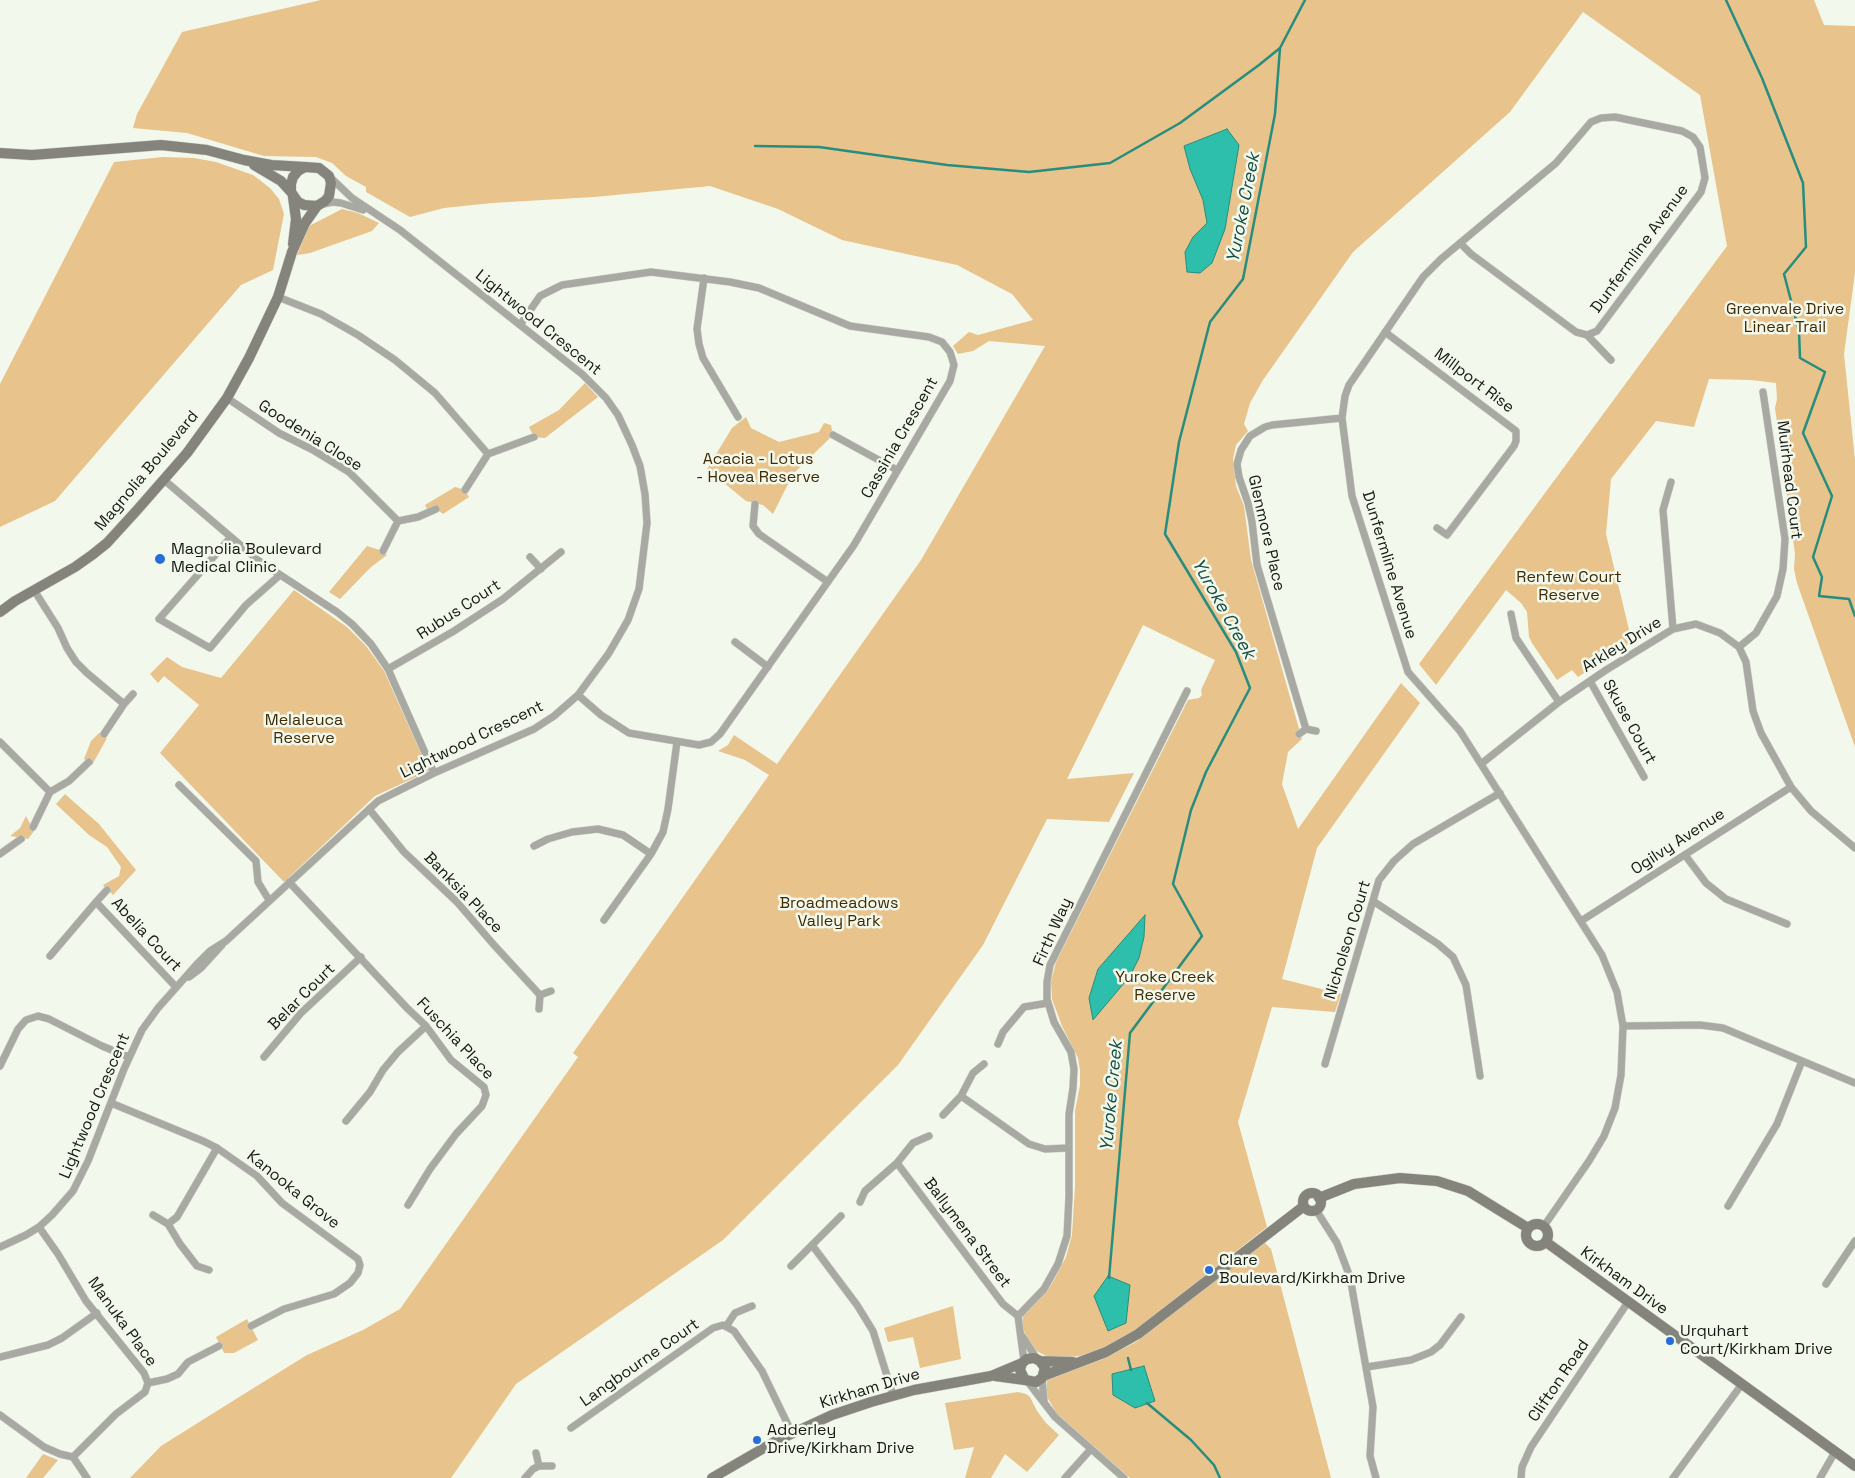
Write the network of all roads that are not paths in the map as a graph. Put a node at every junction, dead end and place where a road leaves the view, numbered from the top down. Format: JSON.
{"nodes":[{"id":1,"x":0,"y":153,"type":"edge"},
{"id":2,"x":244,"y":160,"type":"junction"},
{"id":3,"x":306,"y":167,"type":"junction"},
{"id":4,"x":329,"y":176,"type":"junction"},
{"id":5,"x":292,"y":194,"type":"junction"},
{"id":6,"x":318,"y":205,"type":"junction"},
{"id":7,"x":373,"y":213,"type":"junction"},
{"id":8,"x":1460,"y":243,"type":"junction"},
{"id":9,"x":292,"y":252,"type":"junction"},
{"id":10,"x":704,"y":278,"type":"junction"},
{"id":11,"x":278,"y":297,"type":"junction"},
{"id":12,"x":520,"y":325,"type":"junction"},
{"id":13,"x":1385,"y":332,"type":"junction"},
{"id":14,"x":1587,"y":336,"type":"junction"},
{"id":15,"x":1611,"y":360,"type":"dead end"},
{"id":16,"x":1763,"y":392,"type":"dead end"},
{"id":17,"x":226,"y":398,"type":"junction"},
{"id":18,"x":738,"y":417,"type":"dead end"},
{"id":19,"x":1342,"y":418,"type":"junction"},
{"id":20,"x":832,"y":435,"type":"dead end"},
{"id":21,"x":534,"y":437,"type":"dead end"},
{"id":22,"x":488,"y":454,"type":"junction"},
{"id":23,"x":898,"y":470,"type":"junction"},
{"id":24,"x":163,"y":479,"type":"junction"},
{"id":25,"x":1671,"y":482,"type":"dead end"},
{"id":26,"x":465,"y":490,"type":"dead end"},
{"id":27,"x":755,"y":504,"type":"dead end"},
{"id":28,"x":436,"y":509,"type":"dead end"},
{"id":29,"x":398,"y":521,"type":"junction"},
{"id":30,"x":1436,"y":528,"type":"dead end"},
{"id":31,"x":231,"y":537,"type":"junction"},
{"id":32,"x":383,"y":551,"type":"dead end"},
{"id":33,"x":562,"y":552,"type":"dead end"},
{"id":34,"x":530,"y":557,"type":"dead end"},
{"id":35,"x":541,"y":569,"type":"junction"},
{"id":36,"x":280,"y":575,"type":"junction"},
{"id":37,"x":828,"y":582,"type":"junction"},
{"id":38,"x":34,"y":590,"type":"junction"},
{"id":39,"x":0,"y":612,"type":"edge"},
{"id":40,"x":1511,"y":614,"type":"dead end"},
{"id":41,"x":1673,"y":629,"type":"junction"},
{"id":42,"x":735,"y":642,"type":"dead end"},
{"id":43,"x":1739,"y":647,"type":"junction"},
{"id":44,"x":768,"y":667,"type":"junction"},
{"id":45,"x":388,"y":668,"type":"junction"},
{"id":46,"x":1590,"y":681,"type":"junction"},
{"id":47,"x":1187,"y":691,"type":"dead end"},
{"id":48,"x":133,"y":694,"type":"dead end"},
{"id":49,"x":578,"y":695,"type":"junction"},
{"id":50,"x":1559,"y":702,"type":"junction"},
{"id":51,"x":124,"y":704,"type":"junction"},
{"id":52,"x":1306,"y":729,"type":"junction"},
{"id":53,"x":1316,"y":731,"type":"dead end"},
{"id":54,"x":104,"y":734,"type":"dead end"},
{"id":55,"x":1298,"y":734,"type":"dead end"},
{"id":56,"x":0,"y":742,"type":"edge"},
{"id":57,"x":677,"y":742,"type":"junction"},
{"id":58,"x":89,"y":762,"type":"dead end"},
{"id":59,"x":1481,"y":764,"type":"junction"},
{"id":60,"x":434,"y":773,"type":"junction"},
{"id":61,"x":1644,"y":777,"type":"dead end"},
{"id":62,"x":179,"y":785,"type":"dead end"},
{"id":63,"x":1791,"y":787,"type":"junction"},
{"id":64,"x":50,"y":792,"type":"junction"},
{"id":65,"x":1500,"y":793,"type":"junction"},
{"id":66,"x":369,"y":809,"type":"junction"},
{"id":67,"x":33,"y":827,"type":"dead end"},
{"id":68,"x":21,"y":838,"type":"dead end"},
{"id":69,"x":534,"y":846,"type":"dead end"},
{"id":70,"x":1855,"y":848,"type":"edge"},
{"id":71,"x":0,"y":854,"type":"edge"},
{"id":72,"x":651,"y":854,"type":"junction"},
{"id":73,"x":1684,"y":855,"type":"junction"},
{"id":74,"x":289,"y":882,"type":"junction"},
{"id":75,"x":107,"y":890,"type":"dead end"},
{"id":76,"x":269,"y":900,"type":"junction"},
{"id":77,"x":96,"y":902,"type":"junction"},
{"id":78,"x":1373,"y":902,"type":"junction"},
{"id":79,"x":604,"y":920,"type":"dead end"},
{"id":80,"x":1581,"y":921,"type":"junction"},
{"id":81,"x":1787,"y":924,"type":"dead end"},
{"id":82,"x":50,"y":956,"type":"dead end"},
{"id":83,"x":361,"y":957,"type":"junction"},
{"id":84,"x":178,"y":985,"type":"junction"},
{"id":85,"x":551,"y":991,"type":"dead end"},
{"id":86,"x":540,"y":995,"type":"junction"},
{"id":87,"x":1048,"y":1003,"type":"junction"},
{"id":88,"x":539,"y":1008,"type":"dead end"},
{"id":89,"x":426,"y":1026,"type":"junction"},
{"id":90,"x":1623,"y":1026,"type":"junction"},
{"id":91,"x":998,"y":1044,"type":"dead end"},
{"id":92,"x":264,"y":1057,"type":"dead end"},
{"id":93,"x":129,"y":1058,"type":"junction"},
{"id":94,"x":1802,"y":1061,"type":"junction"},
{"id":95,"x":984,"y":1064,"type":"dead end"},
{"id":96,"x":1325,"y":1064,"type":"dead end"},
{"id":97,"x":0,"y":1066,"type":"edge"},
{"id":98,"x":1480,"y":1076,"type":"dead end"},
{"id":99,"x":1855,"y":1083,"type":"edge"},
{"id":100,"x":961,"y":1096,"type":"junction"},
{"id":101,"x":111,"y":1102,"type":"junction"},
{"id":102,"x":944,"y":1115,"type":"dead end"},
{"id":103,"x":346,"y":1122,"type":"dead end"},
{"id":104,"x":929,"y":1136,"type":"dead end"},
{"id":105,"x":217,"y":1148,"type":"junction"},
{"id":106,"x":1068,"y":1148,"type":"junction"},
{"id":107,"x":896,"y":1163,"type":"junction"},
{"id":108,"x":1319,"y":1198,"type":"junction"},
{"id":109,"x":860,"y":1202,"type":"dead end"},
{"id":110,"x":408,"y":1205,"type":"dead end"},
{"id":111,"x":1304,"y":1206,"type":"junction"},
{"id":112,"x":1728,"y":1206,"type":"dead end"},
{"id":113,"x":1316,"y":1210,"type":"junction"},
{"id":114,"x":153,"y":1215,"type":"dead end"},
{"id":115,"x":841,"y":1216,"type":"dead end"},
{"id":116,"x":168,"y":1224,"type":"junction"},
{"id":117,"x":1544,"y":1226,"type":"junction"},
{"id":118,"x":38,"y":1227,"type":"junction"},
{"id":119,"x":1528,"y":1228,"type":"junction"},
{"id":120,"x":1855,"y":1241,"type":"edge"},
{"id":121,"x":1546,"y":1242,"type":"junction"},
{"id":122,"x":812,"y":1245,"type":"junction"},
{"id":123,"x":0,"y":1247,"type":"edge"},
{"id":124,"x":791,"y":1266,"type":"dead end"},
{"id":125,"x":210,"y":1270,"type":"dead end"},
{"id":126,"x":1826,"y":1284,"type":"dead end"},
{"id":127,"x":1628,"y":1302,"type":"junction"},
{"id":128,"x":752,"y":1306,"type":"dead end"},
{"id":129,"x":97,"y":1313,"type":"junction"},
{"id":130,"x":1018,"y":1316,"type":"junction"},
{"id":131,"x":1461,"y":1317,"type":"dead end"},
{"id":132,"x":727,"y":1325,"type":"junction"},
{"id":133,"x":251,"y":1326,"type":"dead end"},
{"id":134,"x":1021,"y":1336,"type":"junction"},
{"id":135,"x":219,"y":1346,"type":"dead end"},
{"id":136,"x":0,"y":1357,"type":"edge"},
{"id":137,"x":1039,"y":1360,"type":"junction"},
{"id":138,"x":1023,"y":1362,"type":"junction"},
{"id":139,"x":1079,"y":1362,"type":"junction"},
{"id":140,"x":1366,"y":1367,"type":"junction"},
{"id":141,"x":991,"y":1376,"type":"junction"},
{"id":142,"x":1043,"y":1377,"type":"junction"},
{"id":143,"x":1027,"y":1381,"type":"junction"},
{"id":144,"x":148,"y":1384,"type":"junction"},
{"id":145,"x":1742,"y":1384,"type":"junction"},
{"id":146,"x":893,"y":1395,"type":"junction"},
{"id":147,"x":1044,"y":1401,"type":"junction"},
{"id":148,"x":0,"y":1414,"type":"edge"},
{"id":149,"x":571,"y":1428,"type":"dead end"},
{"id":150,"x":792,"y":1433,"type":"junction"},
{"id":151,"x":1091,"y":1449,"type":"junction"},
{"id":152,"x":1835,"y":1452,"type":"junction"},
{"id":153,"x":536,"y":1453,"type":"dead end"},
{"id":154,"x":73,"y":1457,"type":"junction"},
{"id":155,"x":540,"y":1466,"type":"junction"},
{"id":156,"x":552,"y":1466,"type":"dead end"},
{"id":157,"x":1855,"y":1466,"type":"edge"},
{"id":158,"x":87,"y":1478,"type":"edge"},
{"id":159,"x":525,"y":1478,"type":"edge"},
{"id":160,"x":712,"y":1478,"type":"edge"},
{"id":161,"x":1065,"y":1478,"type":"edge"},
{"id":162,"x":1124,"y":1478,"type":"edge"},
{"id":163,"x":1376,"y":1478,"type":"edge"},
{"id":164,"x":1521,"y":1478,"type":"edge"},
{"id":165,"x":1673,"y":1478,"type":"edge"},
{"id":166,"x":1820,"y":1478,"type":"edge"}],
"edges":[{"from":1,"to":2,"type":"street"},
{"from":2,"to":3,"type":"street"},
{"from":2,"to":5,"type":"street"},
{"from":3,"to":4,"type":"street"},
{"from":3,"to":5,"type":"street"},
{"from":4,"to":6,"type":"street"},
{"from":4,"to":7,"type":"street","name":"Lightwood Crescent"},
{"from":5,"to":6,"type":"street"},
{"from":5,"to":9,"type":"street","name":"Magnolia Boulevard"},
{"from":6,"to":7,"type":"street","name":"Lightwood Crescent"},
{"from":6,"to":9,"type":"street","name":"Magnolia Boulevard"},
{"from":7,"to":12,"type":"street","name":"Lightwood Crescent"},
{"from":8,"to":13,"type":"street","name":"Dunfermline Avenue"},
{"from":8,"to":14,"type":"street"},
{"from":8,"to":14,"type":"street","name":"Dunfermline Avenue"},
{"from":9,"to":11,"type":"street","name":"Magnolia Boulevard"},
{"from":10,"to":12,"type":"street","name":"Cassinia Crescent"},
{"from":10,"to":18,"type":"street"},
{"from":10,"to":23,"type":"street","name":"Cassinia Crescent"},
{"from":11,"to":17,"type":"street","name":"Magnolia Boulevard"},
{"from":11,"to":22,"type":"street"},
{"from":12,"to":49,"type":"street","name":"Lightwood Crescent"},
{"from":13,"to":19,"type":"street","name":"Dunfermline Avenue"},
{"from":13,"to":30,"type":"street","name":"Millport Rise"},
{"from":14,"to":15,"type":"street"},
{"from":16,"to":43,"type":"street","name":"Muirhead Court"},
{"from":17,"to":24,"type":"street","name":"Magnolia Boulevard"},
{"from":17,"to":29,"type":"street","name":"Goodenia Close"},
{"from":19,"to":52,"type":"street","name":"Glenmore Place"},
{"from":19,"to":59,"type":"street","name":"Dunfermline Avenue"},
{"from":20,"to":23,"type":"street"},
{"from":21,"to":22,"type":"street"},
{"from":22,"to":26,"type":"street"},
{"from":23,"to":37,"type":"street","name":"Cassinia Crescent"},
{"from":24,"to":31,"type":"street"},
{"from":24,"to":38,"type":"street","name":"Magnolia Boulevard"},
{"from":25,"to":41,"type":"street"},
{"from":27,"to":37,"type":"street"},
{"from":28,"to":29,"type":"street"},
{"from":29,"to":32,"type":"street"},
{"from":31,"to":36,"type":"street"},
{"from":31,"to":36,"type":"street"},
{"from":33,"to":35,"type":"street","name":"Rubus Court"},
{"from":34,"to":35,"type":"street"},
{"from":35,"to":45,"type":"street","name":"Rubus Court"},
{"from":36,"to":45,"type":"street"},
{"from":37,"to":44,"type":"street","name":"Cassinia Crescent"},
{"from":38,"to":39,"type":"street","name":"Magnolia Boulevard"},
{"from":38,"to":51,"type":"street"},
{"from":40,"to":50,"type":"street"},
{"from":41,"to":43,"type":"street","name":"Arkley Drive"},
{"from":41,"to":46,"type":"street","name":"Arkley Drive"},
{"from":42,"to":44,"type":"street"},
{"from":43,"to":63,"type":"street"},
{"from":44,"to":57,"type":"street","name":"Cassinia Crescent"},
{"from":45,"to":60,"type":"street"},
{"from":46,"to":50,"type":"street","name":"Arkley Drive"},
{"from":46,"to":61,"type":"street","name":"Skuse Court"},
{"from":47,"to":87,"type":"street","name":"Firth Way"},
{"from":48,"to":51,"type":"street"},
{"from":49,"to":57,"type":"street","name":"Cassinia Crescent"},
{"from":49,"to":60,"type":"street","name":"Lightwood Crescent"},
{"from":50,"to":59,"type":"street","name":"Arkley Drive"},
{"from":51,"to":54,"type":"street"},
{"from":52,"to":53,"type":"street"},
{"from":52,"to":55,"type":"street"},
{"from":56,"to":64,"type":"street"},
{"from":57,"to":72,"type":"street"},
{"from":58,"to":64,"type":"street"},
{"from":59,"to":65,"type":"street","name":"Dunfermline Avenue"},
{"from":60,"to":66,"type":"street","name":"Lightwood Crescent"},
{"from":62,"to":76,"type":"street"},
{"from":63,"to":70,"type":"street"},
{"from":63,"to":73,"type":"street","name":"Ogilvy Avenue"},
{"from":64,"to":67,"type":"street"},
{"from":65,"to":78,"type":"street","name":"Nicholson Court"},
{"from":65,"to":80,"type":"street","name":"Dunfermline Avenue"},
{"from":66,"to":74,"type":"street","name":"Lightwood Crescent"},
{"from":66,"to":86,"type":"street","name":"Banksia Place"},
{"from":68,"to":71,"type":"street"},
{"from":69,"to":72,"type":"street"},
{"from":72,"to":79,"type":"street"},
{"from":73,"to":80,"type":"street","name":"Ogilvy Avenue"},
{"from":73,"to":81,"type":"street"},
{"from":74,"to":76,"type":"street","name":"Lightwood Crescent"},
{"from":74,"to":83,"type":"street","name":"Fuschia Place"},
{"from":75,"to":77,"type":"street","name":"Abelia Court"},
{"from":76,"to":84,"type":"street","name":"Lightwood Crescent"},
{"from":77,"to":82,"type":"street","name":"Abelia Court"},
{"from":77,"to":84,"type":"street","name":"Abelia Court"},
{"from":78,"to":96,"type":"street","name":"Nicholson Court"},
{"from":78,"to":98,"type":"street"},
{"from":80,"to":90,"type":"street","name":"Dunfermline Avenue"},
{"from":83,"to":89,"type":"street","name":"Fuschia Place"},
{"from":83,"to":92,"type":"street","name":"Belar Court"},
{"from":84,"to":93,"type":"street","name":"Lightwood Crescent"},
{"from":85,"to":86,"type":"street"},
{"from":86,"to":88,"type":"street"},
{"from":87,"to":91,"type":"street"},
{"from":87,"to":106,"type":"street","name":"Firth Way"},
{"from":89,"to":103,"type":"street"},
{"from":89,"to":110,"type":"street","name":"Fuschia Place"},
{"from":90,"to":94,"type":"street"},
{"from":90,"to":117,"type":"street","name":"Dunfermline Avenue"},
{"from":93,"to":97,"type":"street"},
{"from":93,"to":101,"type":"street","name":"Lightwood Crescent"},
{"from":94,"to":99,"type":"street"},
{"from":94,"to":112,"type":"street"},
{"from":95,"to":100,"type":"street"},
{"from":100,"to":102,"type":"street"},
{"from":100,"to":106,"type":"street"},
{"from":101,"to":105,"type":"street","name":"Kanooka Grove"},
{"from":101,"to":118,"type":"street","name":"Lightwood Crescent"},
{"from":104,"to":107,"type":"street"},
{"from":105,"to":116,"type":"street"},
{"from":105,"to":133,"type":"street","name":"Kanooka Grove"},
{"from":106,"to":130,"type":"street","name":"Firth Way"},
{"from":107,"to":109,"type":"street"},
{"from":107,"to":130,"type":"street","name":"Ballymena Street"},
{"from":108,"to":111,"type":"street"},
{"from":108,"to":113,"type":"street"},
{"from":108,"to":119,"type":"street"},
{"from":111,"to":113,"type":"street"},
{"from":111,"to":139,"type":"street"},
{"from":113,"to":140,"type":"street"},
{"from":114,"to":116,"type":"street"},
{"from":115,"to":122,"type":"street"},
{"from":116,"to":125,"type":"street"},
{"from":117,"to":119,"type":"street"},
{"from":117,"to":121,"type":"street"},
{"from":118,"to":123,"type":"street","name":"Lightwood Crescent"},
{"from":118,"to":129,"type":"street","name":"Manuka Place"},
{"from":119,"to":121,"type":"street"},
{"from":120,"to":126,"type":"street"},
{"from":121,"to":127,"type":"street","name":"Kirkham Drive"},
{"from":122,"to":124,"type":"street"},
{"from":122,"to":146,"type":"street"},
{"from":127,"to":145,"type":"street","name":"Kirkham Drive"},
{"from":127,"to":164,"type":"street","name":"Clifton Road"},
{"from":128,"to":132,"type":"street","name":"Langbourne Court"},
{"from":129,"to":136,"type":"street"},
{"from":129,"to":144,"type":"street","name":"Manuka Place"},
{"from":130,"to":134,"type":"street"},
{"from":131,"to":140,"type":"street"},
{"from":132,"to":149,"type":"street","name":"Langbourne Court"},
{"from":132,"to":150,"type":"street","name":"Langbourne Court"},
{"from":134,"to":137,"type":"street"},
{"from":134,"to":138,"type":"street"},
{"from":135,"to":144,"type":"street","name":"Manuka Place"},
{"from":137,"to":138,"type":"street"},
{"from":137,"to":139,"type":"street"},
{"from":137,"to":142,"type":"street"},
{"from":138,"to":141,"type":"street","name":"Kirkham Drive"},
{"from":138,"to":143,"type":"street"},
{"from":139,"to":142,"type":"street"},
{"from":140,"to":163,"type":"street"},
{"from":141,"to":143,"type":"street","name":"Kirkham Drive"},
{"from":141,"to":146,"type":"street","name":"Kirkham Drive"},
{"from":142,"to":143,"type":"street"},
{"from":142,"to":147,"type":"street"},
{"from":143,"to":147,"type":"street"},
{"from":144,"to":154,"type":"street","name":"Manuka Place"},
{"from":145,"to":152,"type":"street","name":"Kirkham Drive"},
{"from":145,"to":165,"type":"street"},
{"from":146,"to":150,"type":"street","name":"Kirkham Drive"},
{"from":147,"to":151,"type":"street"},
{"from":148,"to":154,"type":"street"},
{"from":150,"to":160,"type":"street","name":"Kirkham Drive"},
{"from":151,"to":161,"type":"street"},
{"from":151,"to":162,"type":"street"},
{"from":152,"to":157,"type":"street","name":"Kirkham Drive"},
{"from":152,"to":166,"type":"street"},
{"from":153,"to":155,"type":"street"},
{"from":154,"to":158,"type":"street"},
{"from":155,"to":156,"type":"street"},
{"from":155,"to":159,"type":"street"}]}
